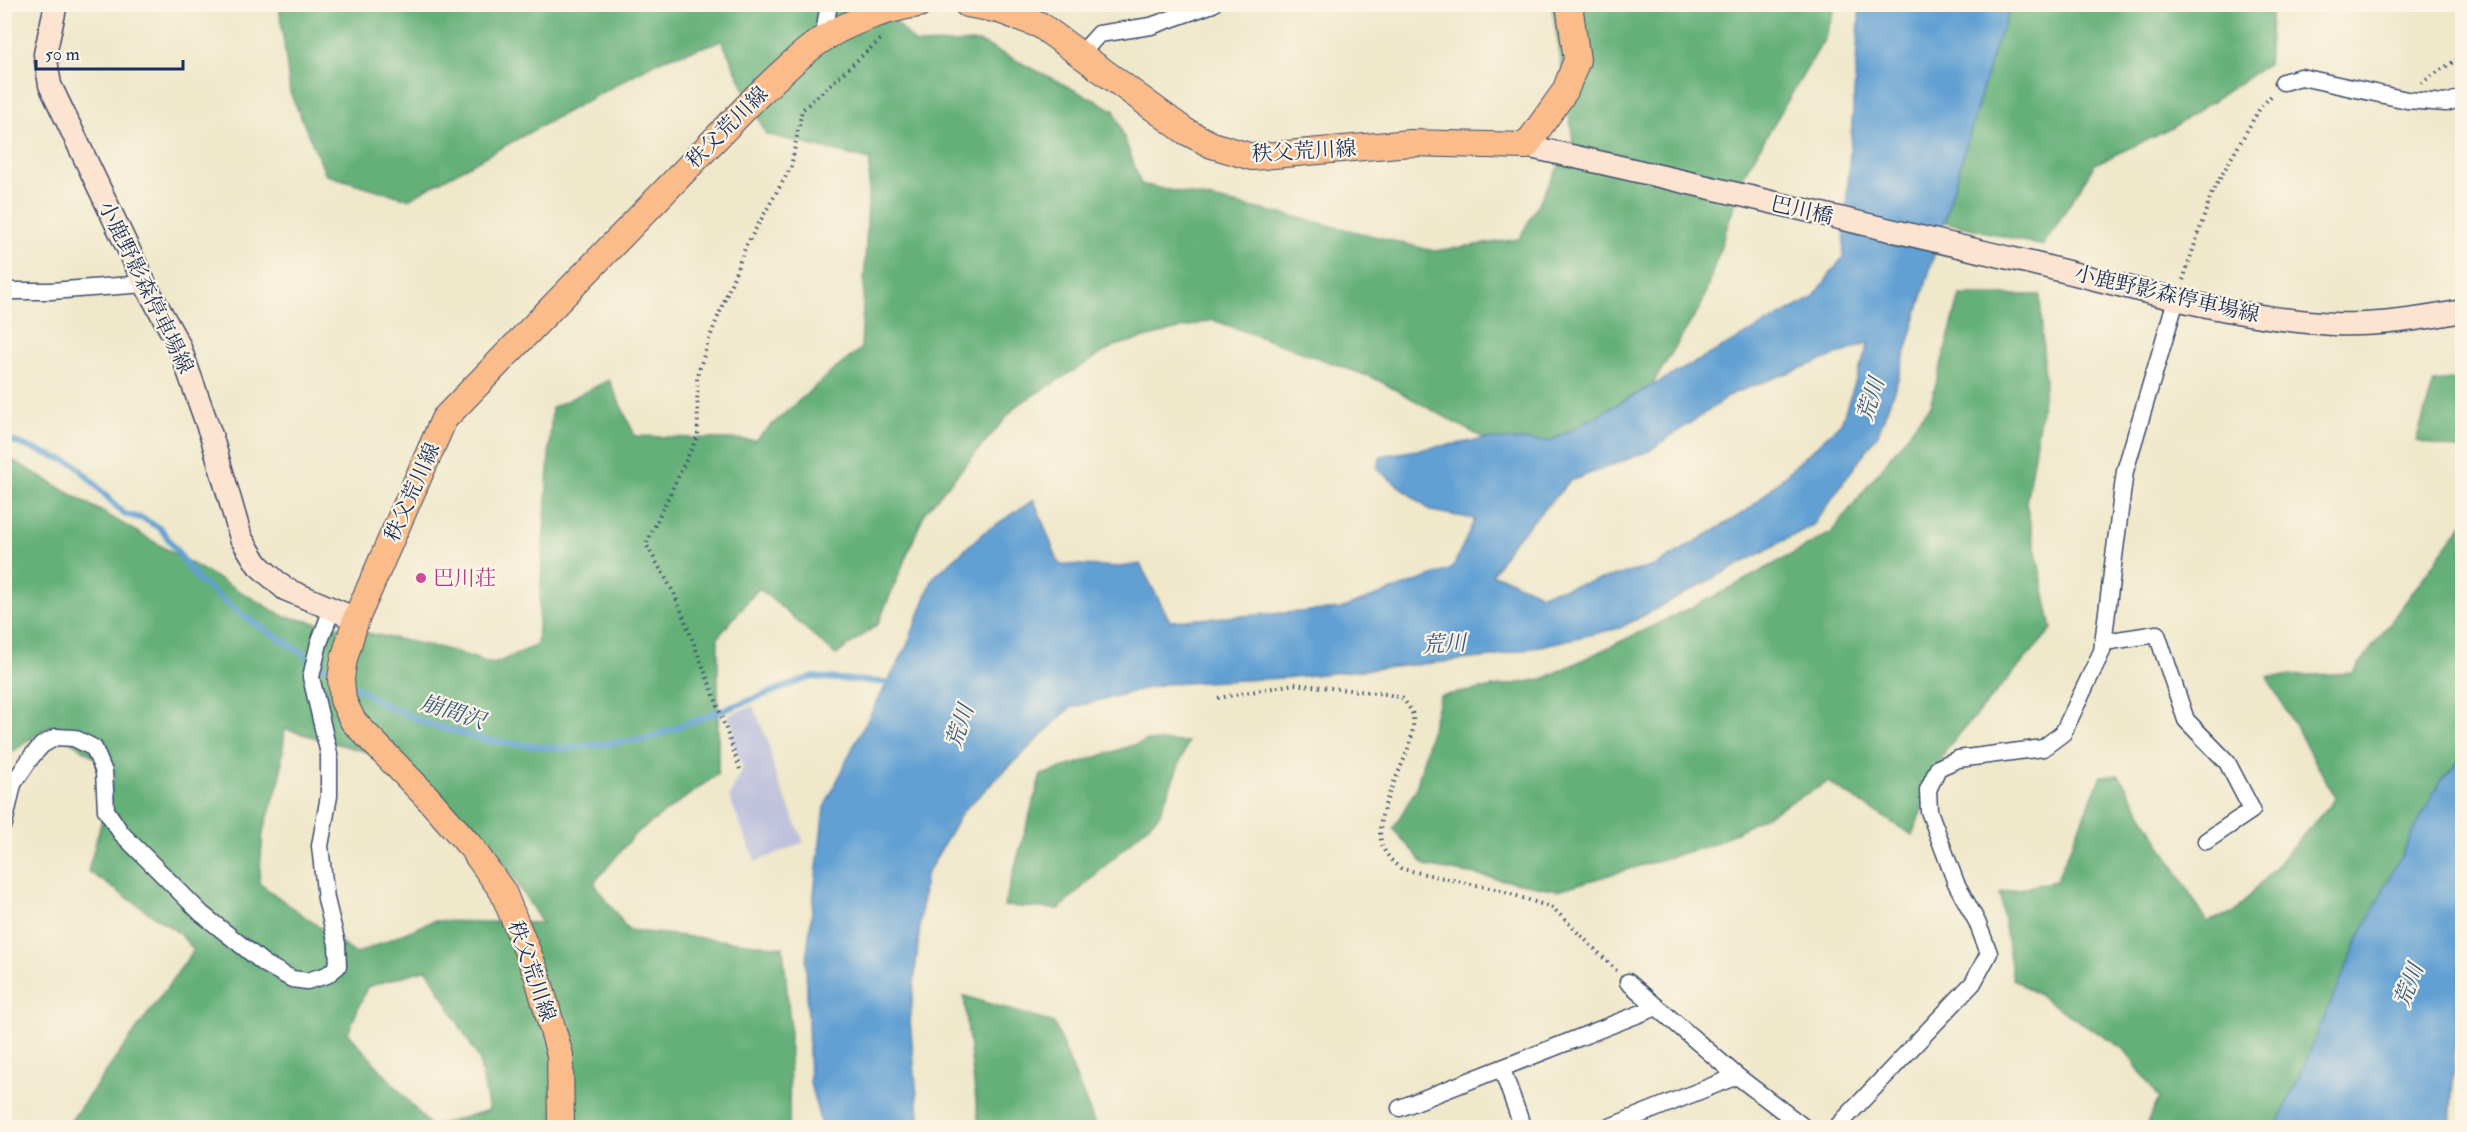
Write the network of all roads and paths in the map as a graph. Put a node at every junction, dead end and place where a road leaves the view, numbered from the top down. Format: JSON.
{"nodes":[{"id":1,"x":56,"y":4,"type":"edge"},
{"id":2,"x":829,"y":4,"type":"edge"},
{"id":3,"x":967,"y":4,"type":"edge"},
{"id":4,"x":1213,"y":4,"type":"edge"},
{"id":5,"x":1569,"y":4,"type":"edge"},
{"id":6,"x":911,"y":5,"type":"edge"},
{"id":7,"x":823,"y":39,"type":"junction"},
{"id":8,"x":1080,"y":55,"type":"junction"},
{"id":9,"x":2463,"y":56,"type":"edge"},
{"id":10,"x":2283,"y":82,"type":"joint"},
{"id":11,"x":2398,"y":98,"type":"junction"},
{"id":12,"x":2463,"y":98,"type":"edge"},
{"id":13,"x":1526,"y":146,"type":"junction"},
{"id":14,"x":2050,"y":267,"type":"joint"},
{"id":15,"x":145,"y":284,"type":"junction"},
{"id":16,"x":4,"y":291,"type":"edge"},
{"id":17,"x":2176,"y":300,"type":"junction"},
{"id":18,"x":2463,"y":311,"type":"edge"},
{"id":19,"x":332,"y":609,"type":"junction"},
{"id":20,"x":356,"y":619,"type":"junction"},
{"id":21,"x":2104,"y":642,"type":"junction"},
{"id":22,"x":1218,"y":698,"type":"dead end"},
{"id":23,"x":740,"y":769,"type":"dead end"},
{"id":24,"x":4,"y":824,"type":"edge"},
{"id":25,"x":2206,"y":841,"type":"dead end"},
{"id":26,"x":1628,"y":982,"type":"joint"},
{"id":27,"x":1657,"y":1007,"type":"junction"},
{"id":28,"x":1502,"y":1069,"type":"junction"},
{"id":29,"x":1737,"y":1076,"type":"junction"},
{"id":30,"x":1400,"y":1108,"type":"dead end"},
{"id":31,"x":561,"y":1128,"type":"edge"},
{"id":32,"x":1523,"y":1128,"type":"edge"},
{"id":33,"x":1607,"y":1128,"type":"edge"},
{"id":34,"x":1804,"y":1128,"type":"edge"},
{"id":35,"x":1836,"y":1128,"type":"edge"}],
"edges":[{"from":1,"to":15,"type":"main road","name":"小鹿野影森停車場線"},
{"from":2,"to":7,"type":"street"},
{"from":3,"to":8,"type":"main road","name":"秩父荒川線"},
{"from":4,"to":8,"type":"street"},
{"from":5,"to":13,"type":"main road"},
{"from":6,"to":7,"type":"main road","name":"秩父荒川線"},
{"from":6,"to":23,"type":"path"},
{"from":7,"to":20,"type":"main road","name":"秩父荒川線"},
{"from":8,"to":13,"type":"main road","name":"秩父荒川線"},
{"from":9,"to":11,"type":"path"},
{"from":10,"to":11,"type":"street"},
{"from":10,"to":17,"type":"path"},
{"from":11,"to":12,"type":"street"},
{"from":13,"to":14,"type":"main road","name":"巴川橋"},
{"from":14,"to":17,"type":"main road","name":"小鹿野影森停車場線"},
{"from":15,"to":16,"type":"street"},
{"from":15,"to":19,"type":"main road","name":"小鹿野影森停車場線"},
{"from":17,"to":18,"type":"main road","name":"小鹿野影森停車場線"},
{"from":17,"to":21,"type":"street"},
{"from":19,"to":20,"type":"main road","name":"小鹿野影森停車場線"},
{"from":19,"to":24,"type":"street"},
{"from":20,"to":31,"type":"main road","name":"秩父荒川線"},
{"from":21,"to":25,"type":"street"},
{"from":21,"to":35,"type":"street"},
{"from":22,"to":26,"type":"path"},
{"from":26,"to":27,"type":"street"},
{"from":27,"to":28,"type":"street"},
{"from":27,"to":29,"type":"street"},
{"from":28,"to":30,"type":"street"},
{"from":28,"to":32,"type":"street"},
{"from":29,"to":33,"type":"street"},
{"from":29,"to":34,"type":"street"}]}
